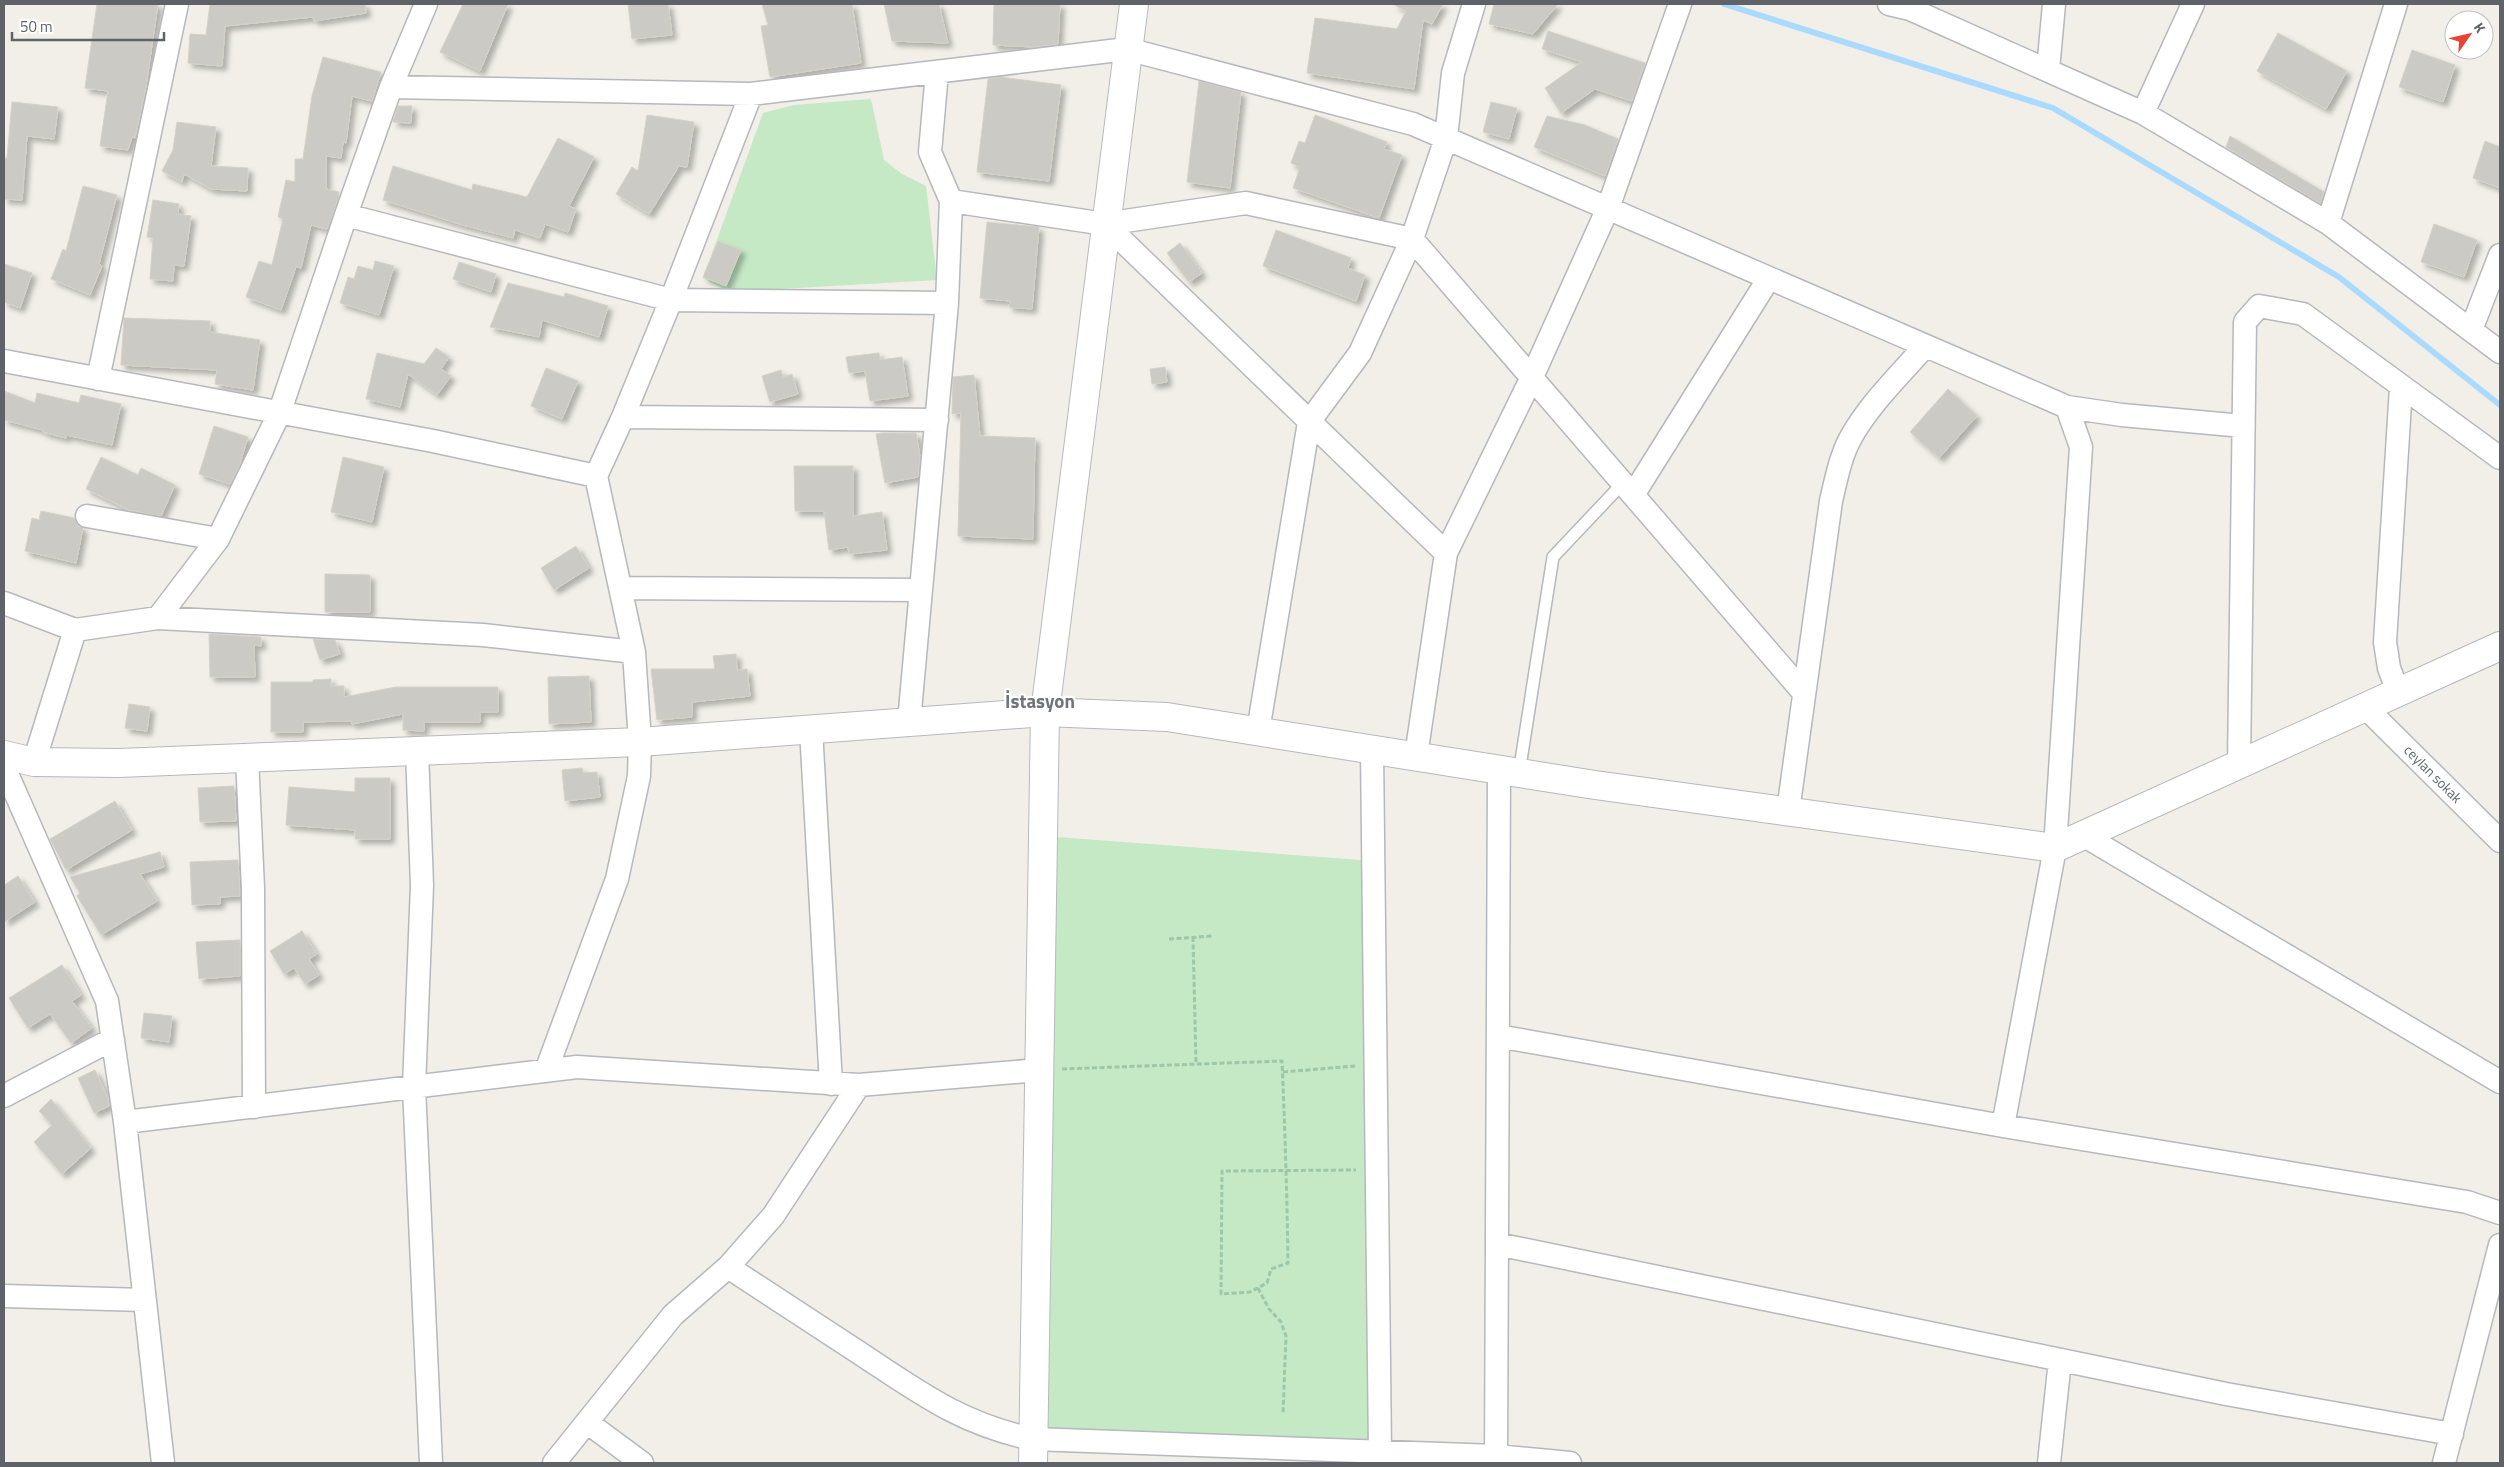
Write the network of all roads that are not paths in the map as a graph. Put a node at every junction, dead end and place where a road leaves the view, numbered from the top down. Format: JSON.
{"nodes":[{"id":1,"x":177,"y":4,"type":"edge"},
{"id":2,"x":426,"y":4,"type":"edge"},
{"id":3,"x":1134,"y":4,"type":"edge"},
{"id":4,"x":1474,"y":4,"type":"edge"},
{"id":5,"x":1889,"y":4,"type":"edge"},
{"id":6,"x":2054,"y":4,"type":"edge"},
{"id":7,"x":2193,"y":4,"type":"edge"},
{"id":8,"x":2396,"y":4,"type":"edge"},
{"id":9,"x":1675,"y":5,"type":"edge"},
{"id":10,"x":1933,"y":12,"type":"edge"},
{"id":11,"x":1127,"y":50,"type":"junction"},
{"id":12,"x":2048,"y":70,"type":"junction"},
{"id":13,"x":937,"y":72,"type":"junction"},
{"id":14,"x":392,"y":87,"type":"junction"},
{"id":15,"x":751,"y":94,"type":"junction"},
{"id":16,"x":2143,"y":113,"type":"junction"},
{"id":17,"x":1446,"y":138,"type":"junction"},
{"id":18,"x":951,"y":201,"type":"junction"},
{"id":19,"x":1608,"y":208,"type":"junction"},
{"id":20,"x":346,"y":215,"type":"junction"},
{"id":21,"x":2328,"y":222,"type":"junction"},
{"id":22,"x":1105,"y":224,"type":"junction"},
{"id":23,"x":1412,"y":239,"type":"junction"},
{"id":24,"x":2500,"y":255,"type":"edge"},
{"id":25,"x":1768,"y":278,"type":"junction"},
{"id":26,"x":671,"y":300,"type":"junction"},
{"id":27,"x":947,"y":303,"type":"junction"},
{"id":28,"x":2471,"y":330,"type":"junction"},
{"id":29,"x":1925,"y":346,"type":"junction"},
{"id":30,"x":2500,"y":352,"type":"edge"},
{"id":31,"x":4,"y":361,"type":"edge"},
{"id":32,"x":1532,"y":377,"type":"junction"},
{"id":33,"x":98,"y":379,"type":"junction"},
{"id":34,"x":2401,"y":387,"type":"junction"},
{"id":35,"x":2067,"y":407,"type":"junction"},
{"id":36,"x":278,"y":414,"type":"junction"},
{"id":37,"x":623,"y":417,"type":"junction"},
{"id":38,"x":937,"y":420,"type":"junction"},
{"id":39,"x":1309,"y":422,"type":"junction"},
{"id":40,"x":2243,"y":426,"type":"junction"},
{"id":41,"x":2500,"y":458,"type":"edge"},
{"id":42,"x":596,"y":476,"type":"junction"},
{"id":43,"x":1628,"y":489,"type":"junction"},
{"id":44,"x":87,"y":516,"type":"dead end"},
{"id":45,"x":218,"y":539,"type":"junction"},
{"id":46,"x":1446,"y":553,"type":"junction"},
{"id":47,"x":621,"y":588,"type":"junction"},
{"id":48,"x":921,"y":590,"type":"junction"},
{"id":49,"x":4,"y":603,"type":"edge"},
{"id":50,"x":158,"y":618,"type":"junction"},
{"id":51,"x":75,"y":630,"type":"junction"},
{"id":52,"x":2500,"y":646,"type":"edge"},
{"id":53,"x":634,"y":652,"type":"junction"},
{"id":54,"x":2398,"y":692,"type":"junction"},
{"id":55,"x":1804,"y":693,"type":"junction"},
{"id":56,"x":2365,"y":707,"type":"junction"},
{"id":57,"x":1045,"y":712,"type":"junction"},
{"id":58,"x":909,"y":722,"type":"junction"},
{"id":59,"x":811,"y":729,"type":"junction"},
{"id":60,"x":1258,"y":731,"type":"junction"},
{"id":61,"x":640,"y":742,"type":"junction"},
{"id":62,"x":1372,"y":750,"type":"junction"},
{"id":63,"x":417,"y":751,"type":"junction"},
{"id":64,"x":4,"y":754,"type":"edge"},
{"id":65,"x":1416,"y":756,"type":"junction"},
{"id":66,"x":247,"y":758,"type":"junction"},
{"id":67,"x":34,"y":762,"type":"junction"},
{"id":68,"x":2239,"y":764,"type":"junction"},
{"id":69,"x":4,"y":767,"type":"edge"},
{"id":70,"x":1509,"y":771,"type":"junction"},
{"id":71,"x":1788,"y":811,"type":"junction"},
{"id":72,"x":2083,"y":835,"type":"junction"},
{"id":73,"x":2500,"y":841,"type":"edge"},
{"id":74,"x":2056,"y":848,"type":"junction"},
{"id":75,"x":1498,"y":1036,"type":"junction"},
{"id":76,"x":113,"y":1039,"type":"junction"},
{"id":77,"x":1039,"y":1070,"type":"junction"},
{"id":78,"x":546,"y":1071,"type":"junction"},
{"id":79,"x":2500,"y":1082,"type":"edge"},
{"id":80,"x":831,"y":1084,"type":"junction"},
{"id":81,"x":859,"y":1085,"type":"junction"},
{"id":82,"x":414,"y":1087,"type":"junction"},
{"id":83,"x":4,"y":1096,"type":"edge"},
{"id":84,"x":254,"y":1107,"type":"junction"},
{"id":85,"x":125,"y":1122,"type":"junction"},
{"id":86,"x":2003,"y":1126,"type":"junction"},
{"id":87,"x":2500,"y":1213,"type":"edge"},
{"id":88,"x":1497,"y":1244,"type":"junction"},
{"id":89,"x":2500,"y":1245,"type":"edge"},
{"id":90,"x":728,"y":1267,"type":"junction"},
{"id":91,"x":4,"y":1296,"type":"edge"},
{"id":92,"x":144,"y":1300,"type":"junction"},
{"id":93,"x":2060,"y":1360,"type":"junction"},
{"id":94,"x":588,"y":1423,"type":"junction"},
{"id":95,"x":2452,"y":1434,"type":"junction"},
{"id":96,"x":1033,"y":1451,"type":"edge"},
{"id":97,"x":1380,"y":1452,"type":"junction"},
{"id":98,"x":1496,"y":1460,"type":"edge"},
{"id":99,"x":163,"y":1463,"type":"edge"},
{"id":100,"x":431,"y":1463,"type":"edge"},
{"id":101,"x":554,"y":1463,"type":"edge"},
{"id":102,"x":642,"y":1463,"type":"edge"},
{"id":103,"x":1570,"y":1463,"type":"edge"},
{"id":104,"x":2049,"y":1463,"type":"edge"},
{"id":105,"x":2444,"y":1463,"type":"edge"}],
"edges":[{"from":1,"to":33,"type":"street"},
{"from":2,"to":14,"type":"street"},
{"from":3,"to":11,"type":"street"},
{"from":4,"to":17,"type":"street"},
{"from":5,"to":10,"type":"street"},
{"from":6,"to":12,"type":"street"},
{"from":7,"to":16,"type":"street"},
{"from":8,"to":21,"type":"street"},
{"from":9,"to":19,"type":"street"},
{"from":10,"to":12,"type":"street"},
{"from":11,"to":13,"type":"street"},
{"from":11,"to":17,"type":"street"},
{"from":11,"to":22,"type":"street"},
{"from":12,"to":16,"type":"street"},
{"from":13,"to":15,"type":"street"},
{"from":13,"to":18,"type":"street"},
{"from":14,"to":15,"type":"street"},
{"from":14,"to":20,"type":"street"},
{"from":15,"to":26,"type":"street"},
{"from":16,"to":21,"type":"street"},
{"from":17,"to":19,"type":"street"},
{"from":17,"to":23,"type":"street"},
{"from":18,"to":22,"type":"street"},
{"from":18,"to":27,"type":"street"},
{"from":19,"to":25,"type":"street"},
{"from":19,"to":32,"type":"street"},
{"from":20,"to":26,"type":"street"},
{"from":20,"to":36,"type":"street"},
{"from":21,"to":28,"type":"street"},
{"from":22,"to":23,"type":"street"},
{"from":22,"to":39,"type":"street"},
{"from":22,"to":57,"type":"street"},
{"from":23,"to":32,"type":"street"},
{"from":23,"to":39,"type":"street"},
{"from":24,"to":28,"type":"street"},
{"from":25,"to":29,"type":"street"},
{"from":25,"to":43,"type":"street"},
{"from":26,"to":27,"type":"street"},
{"from":26,"to":37,"type":"street"},
{"from":27,"to":38,"type":"street"},
{"from":28,"to":30,"type":"street"},
{"from":29,"to":35,"type":"street"},
{"from":29,"to":55,"type":"street"},
{"from":31,"to":33,"type":"street"},
{"from":32,"to":43,"type":"street"},
{"from":32,"to":46,"type":"street"},
{"from":33,"to":36,"type":"street"},
{"from":34,"to":40,"type":"street"},
{"from":34,"to":41,"type":"street"},
{"from":34,"to":54,"type":"street"},
{"from":35,"to":40,"type":"street"},
{"from":35,"to":74,"type":"street"},
{"from":36,"to":42,"type":"street"},
{"from":36,"to":45,"type":"street"},
{"from":37,"to":38,"type":"street"},
{"from":37,"to":42,"type":"street"},
{"from":38,"to":48,"type":"street"},
{"from":39,"to":46,"type":"street"},
{"from":39,"to":60,"type":"street"},
{"from":40,"to":68,"type":"street"},
{"from":42,"to":47,"type":"street"},
{"from":43,"to":55,"type":"street"},
{"from":43,"to":70,"type":"lane"},
{"from":44,"to":45,"type":"street"},
{"from":45,"to":50,"type":"street"},
{"from":46,"to":65,"type":"street"},
{"from":47,"to":48,"type":"street"},
{"from":47,"to":53,"type":"street"},
{"from":48,"to":58,"type":"street"},
{"from":49,"to":51,"type":"street"},
{"from":50,"to":51,"type":"street"},
{"from":50,"to":53,"type":"street"},
{"from":51,"to":67,"type":"street"},
{"from":52,"to":54,"type":"street"},
{"from":53,"to":61,"type":"street"},
{"from":54,"to":56,"type":"street"},
{"from":55,"to":71,"type":"street"},
{"from":56,"to":68,"type":"street"},
{"from":56,"to":73,"type":"street","name":"ceylan sokak"},
{"from":57,"to":58,"type":"street"},
{"from":57,"to":60,"type":"street"},
{"from":57,"to":77,"type":"street"},
{"from":58,"to":59,"type":"street"},
{"from":59,"to":61,"type":"street"},
{"from":59,"to":80,"type":"street"},
{"from":60,"to":62,"type":"street"},
{"from":61,"to":63,"type":"street"},
{"from":61,"to":78,"type":"street"},
{"from":62,"to":65,"type":"street"},
{"from":62,"to":97,"type":"street"},
{"from":63,"to":66,"type":"street"},
{"from":63,"to":82,"type":"street"},
{"from":64,"to":67,"type":"street"},
{"from":65,"to":70,"type":"street"},
{"from":66,"to":67,"type":"street"},
{"from":66,"to":84,"type":"street"},
{"from":68,"to":72,"type":"street"},
{"from":69,"to":76,"type":"street"},
{"from":70,"to":71,"type":"street"},
{"from":70,"to":75,"type":"street"},
{"from":71,"to":74,"type":"street"},
{"from":72,"to":74,"type":"street"},
{"from":72,"to":79,"type":"street"},
{"from":74,"to":86,"type":"street"},
{"from":75,"to":86,"type":"street"},
{"from":75,"to":88,"type":"street"},
{"from":76,"to":83,"type":"street"},
{"from":76,"to":85,"type":"street"},
{"from":77,"to":81,"type":"street"},
{"from":77,"to":96,"type":"street"},
{"from":78,"to":80,"type":"street"},
{"from":78,"to":82,"type":"street"},
{"from":80,"to":81,"type":"street"},
{"from":81,"to":90,"type":"street"},
{"from":82,"to":84,"type":"street"},
{"from":82,"to":100,"type":"street"},
{"from":84,"to":85,"type":"street"},
{"from":85,"to":92,"type":"street"},
{"from":86,"to":87,"type":"street"},
{"from":88,"to":93,"type":"street"},
{"from":88,"to":98,"type":"street"},
{"from":89,"to":95,"type":"street"},
{"from":90,"to":94,"type":"street"},
{"from":90,"to":96,"type":"street"},
{"from":91,"to":92,"type":"street"},
{"from":92,"to":99,"type":"street"},
{"from":93,"to":95,"type":"street"},
{"from":93,"to":104,"type":"street"},
{"from":94,"to":101,"type":"street"},
{"from":94,"to":102,"type":"street"},
{"from":95,"to":105,"type":"street"},
{"from":96,"to":97,"type":"street"},
{"from":97,"to":98,"type":"street"},
{"from":98,"to":103,"type":"street"}]}
